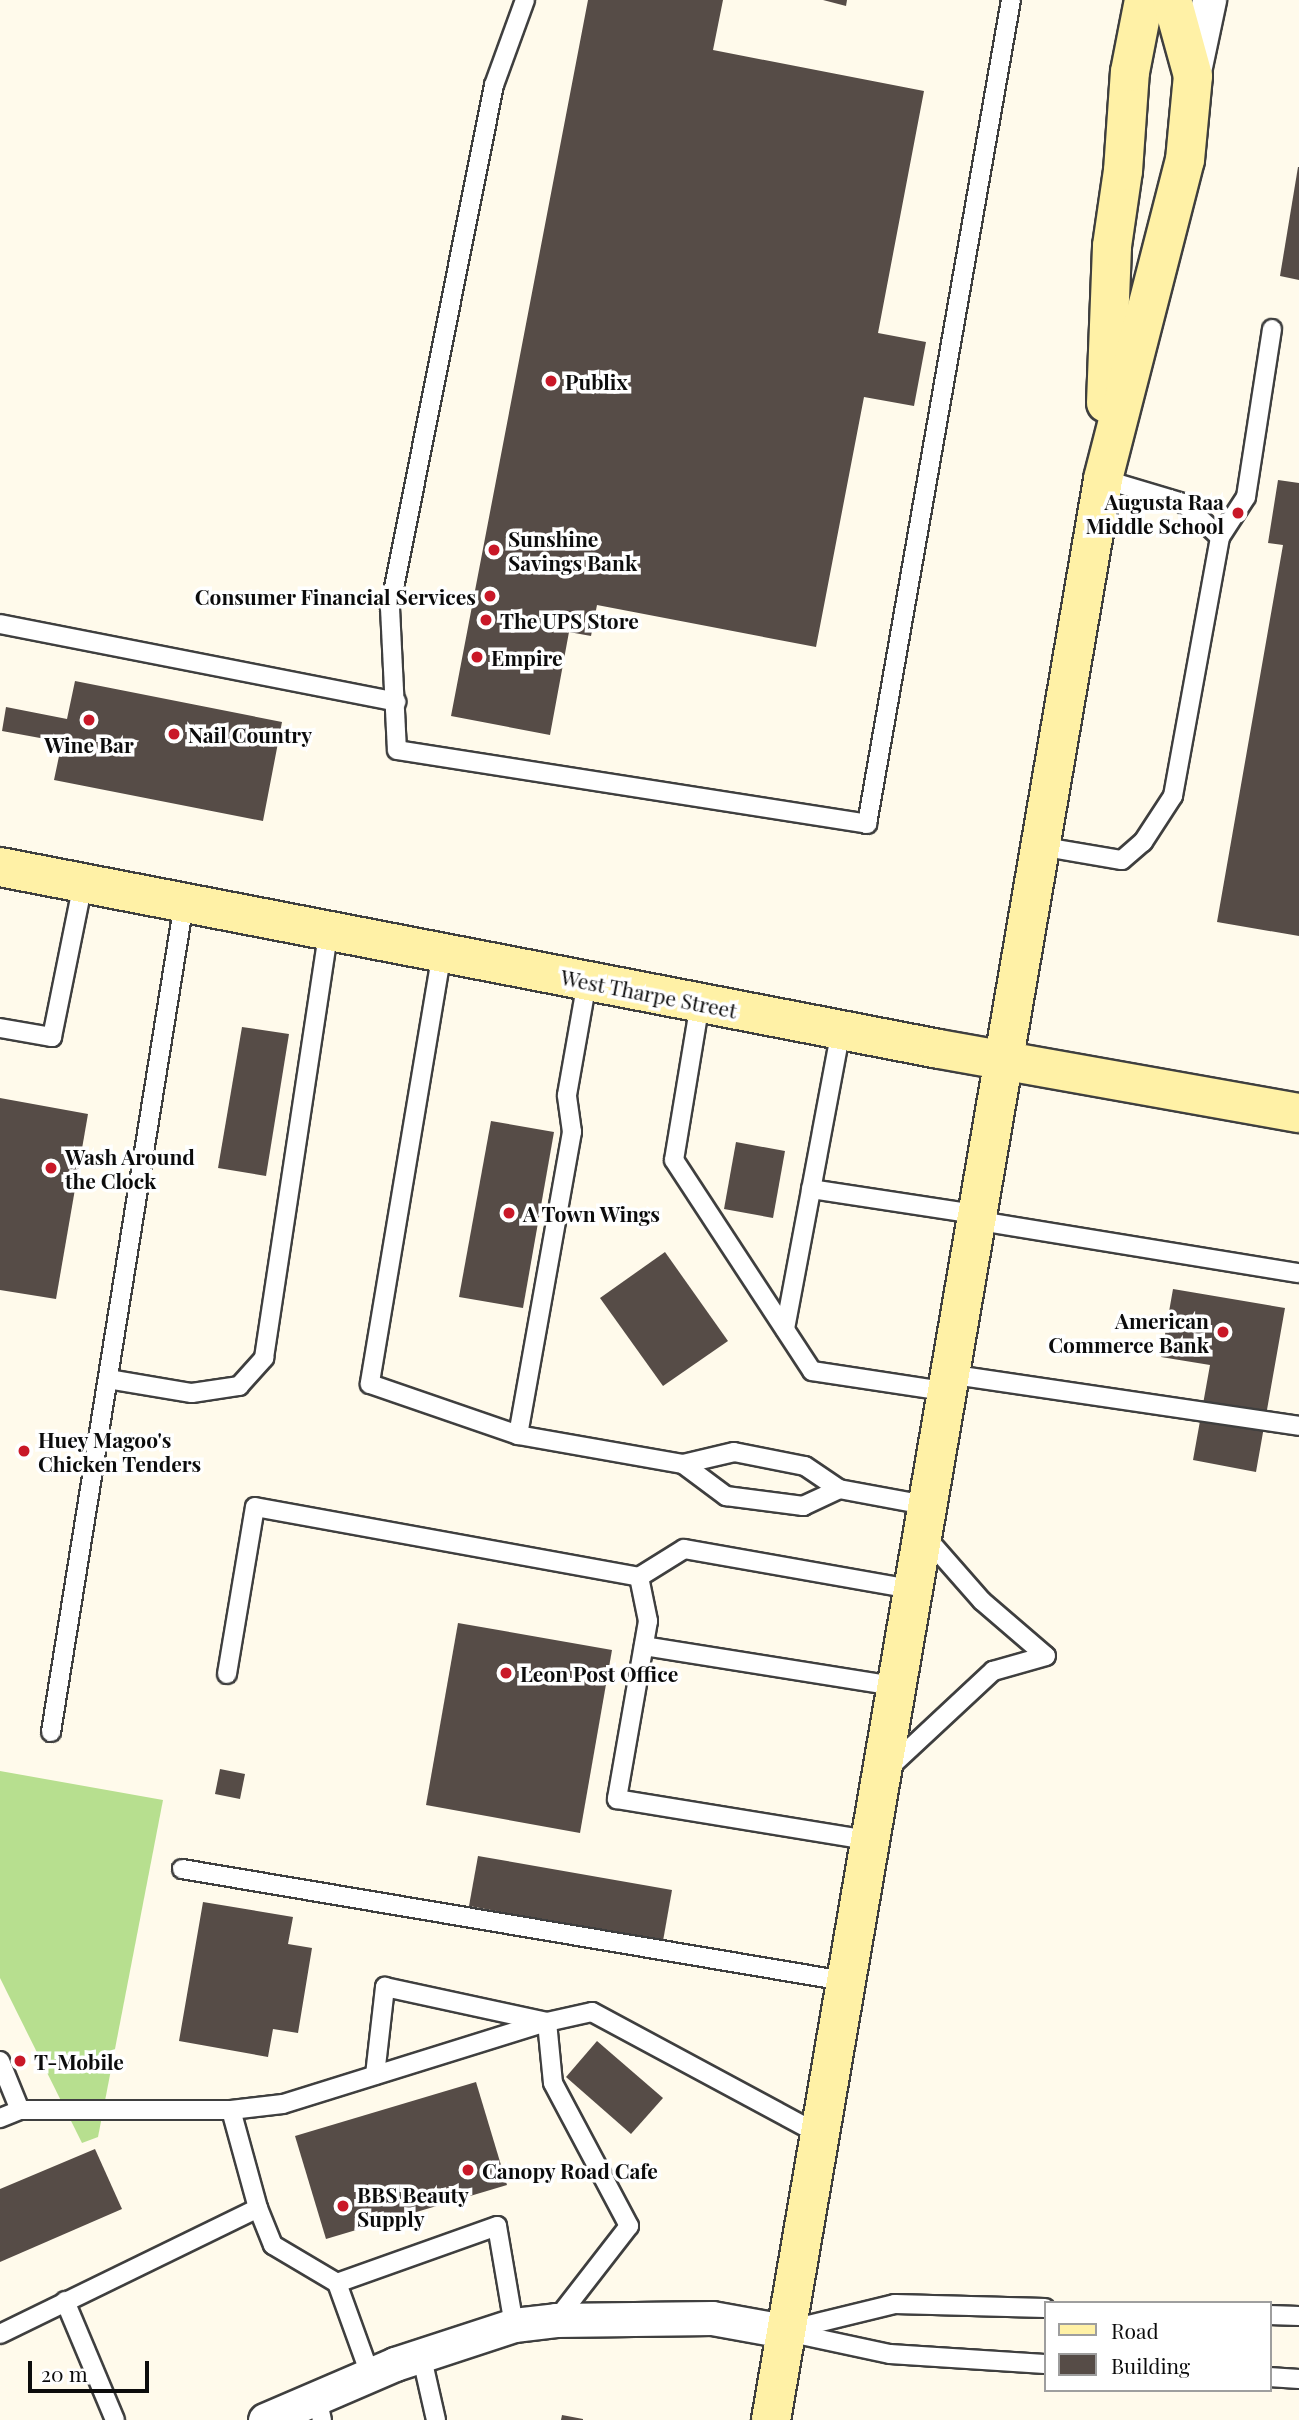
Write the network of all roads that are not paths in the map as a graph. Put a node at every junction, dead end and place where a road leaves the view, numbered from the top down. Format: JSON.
{"nodes":[{"id":1,"x":525,"y":0,"type":"edge"},
{"id":2,"x":1011,"y":0,"type":"edge"},
{"id":3,"x":1144,"y":0,"type":"edge"},
{"id":4,"x":1172,"y":0,"type":"edge"},
{"id":5,"x":1209,"y":0,"type":"edge"},
{"id":6,"x":1193,"y":76,"type":"junction"},
{"id":7,"x":1272,"y":328,"type":"dead end"},
{"id":8,"x":1103,"y":479,"type":"junction"},
{"id":9,"x":1220,"y":537,"type":"junction"},
{"id":10,"x":0,"y":624,"type":"edge"},
{"id":11,"x":396,"y":702,"type":"junction"},
{"id":12,"x":1039,"y":846,"type":"junction"},
{"id":13,"x":0,"y":867,"type":"edge"},
{"id":14,"x":83,"y":883,"type":"junction"},
{"id":15,"x":184,"y":903,"type":"junction"},
{"id":16,"x":329,"y":930,"type":"junction"},
{"id":17,"x":442,"y":952,"type":"junction"},
{"id":18,"x":587,"y":981,"type":"junction"},
{"id":19,"x":700,"y":1003,"type":"junction"},
{"id":20,"x":0,"y":1028,"type":"edge"},
{"id":21,"x":841,"y":1030,"type":"junction"},
{"id":22,"x":1001,"y":1060,"type":"junction"},
{"id":23,"x":1299,"y":1113,"type":"edge"},
{"id":24,"x":811,"y":1189,"type":"junction"},
{"id":25,"x":975,"y":1217,"type":"junction"},
{"id":26,"x":1299,"y":1273,"type":"edge"},
{"id":27,"x":785,"y":1329,"type":"junction"},
{"id":28,"x":108,"y":1379,"type":"junction"},
{"id":29,"x":946,"y":1383,"type":"junction"},
{"id":30,"x":1299,"y":1426,"type":"edge"},
{"id":31,"x":519,"y":1435,"type":"junction"},
{"id":32,"x":683,"y":1464,"type":"junction"},
{"id":33,"x":839,"y":1489,"type":"junction"},
{"id":34,"x":923,"y":1519,"type":"junction"},
{"id":35,"x":639,"y":1577,"type":"junction"},
{"id":36,"x":911,"y":1589,"type":"junction"},
{"id":37,"x":643,"y":1646,"type":"junction"},
{"id":38,"x":227,"y":1674,"type":"dead end"},
{"id":39,"x":894,"y":1686,"type":"junction"},
{"id":40,"x":51,"y":1732,"type":"dead end"},
{"id":41,"x":878,"y":1778,"type":"junction"},
{"id":42,"x":868,"y":1840,"type":"junction"},
{"id":43,"x":181,"y":1869,"type":"dead end"},
{"id":44,"x":844,"y":1981,"type":"junction"},
{"id":45,"x":547,"y":2022,"type":"junction"},
{"id":46,"x":0,"y":2061,"type":"edge"},
{"id":47,"x":375,"y":2075,"type":"junction"},
{"id":48,"x":20,"y":2110,"type":"junction"},
{"id":49,"x":230,"y":2110,"type":"junction"},
{"id":50,"x":0,"y":2118,"type":"edge"},
{"id":51,"x":817,"y":2133,"type":"junction"},
{"id":52,"x":258,"y":2208,"type":"junction"},
{"id":53,"x":337,"y":2283,"type":"junction"},
{"id":54,"x":65,"y":2301,"type":"junction"},
{"id":55,"x":1044,"y":2308,"type":"edge"},
{"id":56,"x":1271,"y":2315,"type":"edge"},
{"id":57,"x":1299,"y":2316,"type":"edge"},
{"id":58,"x":556,"y":2320,"type":"junction"},
{"id":59,"x":514,"y":2325,"type":"junction"},
{"id":60,"x":784,"y":2331,"type":"junction"},
{"id":61,"x":0,"y":2334,"type":"edge"},
{"id":62,"x":421,"y":2354,"type":"junction"},
{"id":63,"x":1044,"y":2364,"type":"edge"},
{"id":64,"x":370,"y":2374,"type":"junction"},
{"id":65,"x":1271,"y":2377,"type":"edge"},
{"id":66,"x":1299,"y":2379,"type":"edge"},
{"id":67,"x":319,"y":2409,"type":"edge"},
{"id":68,"x":115,"y":2420,"type":"edge"},
{"id":69,"x":265,"y":2420,"type":"edge"},
{"id":70,"x":436,"y":2420,"type":"edge"},
{"id":71,"x":771,"y":2420,"type":"edge"}],
"edges":[{"from":1,"to":11,"type":"lane"},
{"from":2,"to":11,"type":"lane"},
{"from":3,"to":8,"type":"main road"},
{"from":4,"to":6,"type":"main road"},
{"from":5,"to":6,"type":"street"},
{"from":6,"to":8,"type":"main road"},
{"from":7,"to":9,"type":"lane"},
{"from":8,"to":9,"type":"lane"},
{"from":8,"to":12,"type":"main road"},
{"from":9,"to":12,"type":"lane"},
{"from":10,"to":11,"type":"lane"},
{"from":12,"to":22,"type":"main road"},
{"from":13,"to":14,"type":"main road","name":"West Tharpe Street"},
{"from":14,"to":15,"type":"main road","name":"West Tharpe Street"},
{"from":14,"to":20,"type":"lane"},
{"from":15,"to":16,"type":"main road","name":"West Tharpe Street"},
{"from":15,"to":28,"type":"lane"},
{"from":16,"to":17,"type":"main road","name":"West Tharpe Street"},
{"from":16,"to":28,"type":"lane"},
{"from":17,"to":18,"type":"main road","name":"West Tharpe Street"},
{"from":17,"to":31,"type":"lane"},
{"from":18,"to":19,"type":"main road","name":"West Tharpe Street"},
{"from":18,"to":31,"type":"lane"},
{"from":19,"to":21,"type":"main road","name":"West Tharpe Street"},
{"from":19,"to":27,"type":"lane"},
{"from":21,"to":22,"type":"main road","name":"West Tharpe Street"},
{"from":21,"to":24,"type":"lane"},
{"from":22,"to":23,"type":"main road","name":"West Tharpe Street"},
{"from":22,"to":25,"type":"main road"},
{"from":24,"to":25,"type":"lane"},
{"from":24,"to":27,"type":"lane"},
{"from":25,"to":26,"type":"lane"},
{"from":25,"to":29,"type":"main road"},
{"from":27,"to":29,"type":"lane"},
{"from":28,"to":40,"type":"lane"},
{"from":29,"to":30,"type":"lane"},
{"from":29,"to":34,"type":"main road"},
{"from":31,"to":32,"type":"lane"},
{"from":32,"to":33,"type":"lane"},
{"from":32,"to":33,"type":"lane"},
{"from":33,"to":34,"type":"lane"},
{"from":34,"to":36,"type":"main road"},
{"from":34,"to":41,"type":"lane"},
{"from":35,"to":36,"type":"lane"},
{"from":35,"to":37,"type":"lane"},
{"from":35,"to":38,"type":"lane"},
{"from":36,"to":39,"type":"main road"},
{"from":37,"to":39,"type":"lane"},
{"from":37,"to":42,"type":"lane"},
{"from":39,"to":41,"type":"main road"},
{"from":41,"to":42,"type":"main road"},
{"from":42,"to":44,"type":"main road"},
{"from":43,"to":44,"type":"lane"},
{"from":44,"to":51,"type":"main road"},
{"from":45,"to":47,"type":"lane"},
{"from":45,"to":47,"type":"lane"},
{"from":45,"to":51,"type":"lane"},
{"from":45,"to":58,"type":"lane"},
{"from":46,"to":48,"type":"lane"},
{"from":47,"to":49,"type":"lane"},
{"from":48,"to":49,"type":"lane"},
{"from":48,"to":50,"type":"lane"},
{"from":49,"to":52,"type":"lane"},
{"from":51,"to":60,"type":"main road"},
{"from":52,"to":53,"type":"lane"},
{"from":52,"to":54,"type":"lane"},
{"from":53,"to":59,"type":"lane"},
{"from":53,"to":64,"type":"lane"},
{"from":54,"to":61,"type":"lane"},
{"from":54,"to":68,"type":"lane"},
{"from":55,"to":60,"type":"lane"},
{"from":56,"to":57,"type":"lane"},
{"from":58,"to":59,"type":"street"},
{"from":58,"to":60,"type":"street"},
{"from":59,"to":62,"type":"street"},
{"from":60,"to":63,"type":"lane"},
{"from":60,"to":71,"type":"main road"},
{"from":62,"to":64,"type":"street"},
{"from":62,"to":70,"type":"lane"},
{"from":64,"to":67,"type":"street"},
{"from":65,"to":66,"type":"lane"},
{"from":67,"to":69,"type":"street"}]}
